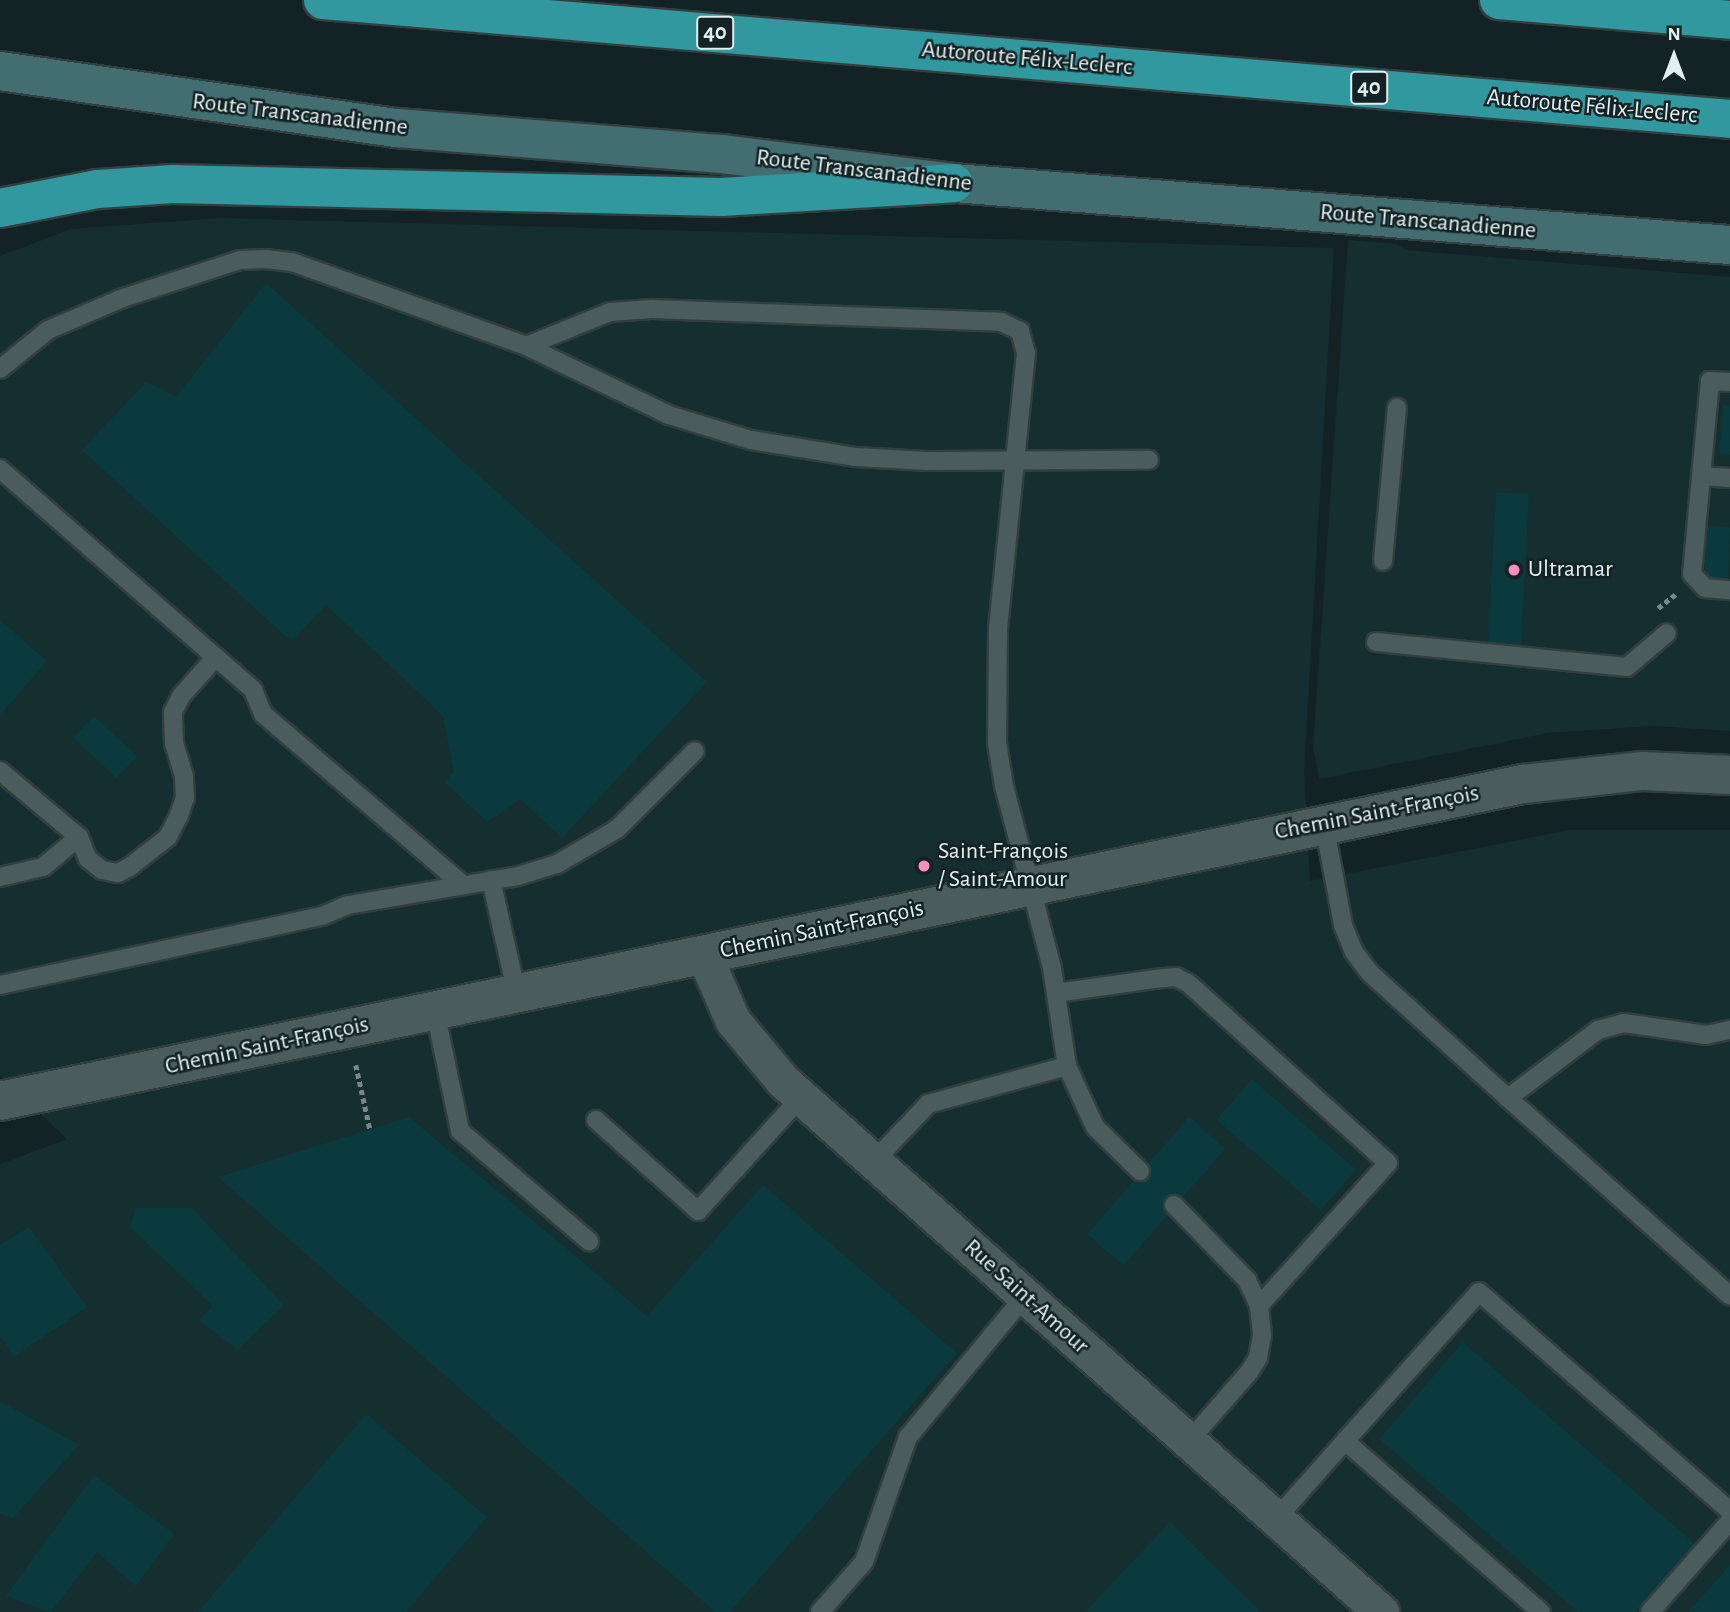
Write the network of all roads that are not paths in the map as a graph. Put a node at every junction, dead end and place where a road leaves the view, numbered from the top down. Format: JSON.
{"nodes":[{"id":1,"x":323,"y":0,"type":"edge"},
{"id":2,"x":1499,"y":0,"type":"edge"},
{"id":3,"x":1730,"y":20,"type":"edge"},
{"id":4,"x":0,"y":71,"type":"edge"},
{"id":5,"x":1730,"y":119,"type":"edge"},
{"id":6,"x":954,"y":183,"type":"junction"},
{"id":7,"x":0,"y":208,"type":"edge"},
{"id":8,"x":1730,"y":245,"type":"edge"},
{"id":9,"x":526,"y":346,"type":"junction"},
{"id":10,"x":0,"y":369,"type":"edge"},
{"id":11,"x":1730,"y":382,"type":"edge"},
{"id":12,"x":1397,"y":408,"type":"dead end"},
{"id":13,"x":1149,"y":460,"type":"dead end"},
{"id":14,"x":1013,"y":461,"type":"junction"},
{"id":15,"x":0,"y":469,"type":"edge"},
{"id":16,"x":1702,"y":476,"type":"junction"},
{"id":17,"x":1730,"y":478,"type":"edge"},
{"id":18,"x":1383,"y":562,"type":"dead end"},
{"id":19,"x":1730,"y":590,"type":"edge"},
{"id":20,"x":1667,"y":633,"type":"dead end"},
{"id":21,"x":1376,"y":642,"type":"dead end"},
{"id":22,"x":216,"y":657,"type":"junction"},
{"id":23,"x":695,"y":751,"type":"dead end"},
{"id":24,"x":0,"y":771,"type":"edge"},
{"id":25,"x":1730,"y":775,"type":"edge"},
{"id":26,"x":1324,"y":824,"type":"junction"},
{"id":27,"x":79,"y":837,"type":"junction"},
{"id":28,"x":0,"y":877,"type":"edge"},
{"id":29,"x":491,"y":880,"type":"junction"},
{"id":30,"x":1029,"y":885,"type":"junction"},
{"id":31,"x":463,"y":886,"type":"junction"},
{"id":32,"x":704,"y":955,"type":"junction"},
{"id":33,"x":0,"y":985,"type":"edge"},
{"id":34,"x":1056,"y":993,"type":"junction"},
{"id":35,"x":517,"y":994,"type":"junction"},
{"id":36,"x":435,"y":1011,"type":"junction"},
{"id":37,"x":1730,"y":1030,"type":"edge"},
{"id":38,"x":1067,"y":1066,"type":"junction"},
{"id":39,"x":801,"y":1097,"type":"junction"},
{"id":40,"x":1508,"y":1098,"type":"junction"},
{"id":41,"x":0,"y":1101,"type":"edge"},
{"id":42,"x":596,"y":1120,"type":"dead end"},
{"id":43,"x":874,"y":1161,"type":"junction"},
{"id":44,"x":1140,"y":1171,"type":"dead end"},
{"id":45,"x":1174,"y":1205,"type":"dead end"},
{"id":46,"x":589,"y":1241,"type":"dead end"},
{"id":47,"x":1025,"y":1296,"type":"junction"},
{"id":48,"x":1730,"y":1296,"type":"edge"},
{"id":49,"x":1259,"y":1307,"type":"junction"},
{"id":50,"x":1345,"y":1441,"type":"junction"},
{"id":51,"x":1188,"y":1442,"type":"junction"},
{"id":52,"x":1730,"y":1511,"type":"edge"},
{"id":53,"x":1276,"y":1519,"type":"junction"},
{"id":54,"x":1730,"y":1521,"type":"edge"},
{"id":55,"x":820,"y":1612,"type":"edge"},
{"id":56,"x":1381,"y":1612,"type":"edge"},
{"id":57,"x":1541,"y":1612,"type":"edge"},
{"id":58,"x":1650,"y":1612,"type":"edge"}],
"edges":[{"from":1,"to":5,"type":"highway","name":"Autoroute Félix-Leclerc","number":"40"},
{"from":2,"to":3,"type":"highway"},
{"from":4,"to":6,"type":"main road","name":"Route Transcanadienne"},
{"from":6,"to":7,"type":"highway"},
{"from":6,"to":8,"type":"main road","name":"Route Transcanadienne"},
{"from":9,"to":10,"type":"lane"},
{"from":9,"to":14,"type":"lane"},
{"from":9,"to":14,"type":"lane"},
{"from":11,"to":16,"type":"lane"},
{"from":12,"to":18,"type":"lane"},
{"from":13,"to":14,"type":"lane"},
{"from":14,"to":30,"type":"lane"},
{"from":15,"to":22,"type":"lane"},
{"from":16,"to":17,"type":"lane"},
{"from":16,"to":19,"type":"lane"},
{"from":20,"to":21,"type":"lane"},
{"from":22,"to":27,"type":"lane"},
{"from":22,"to":31,"type":"lane"},
{"from":23,"to":29,"type":"lane"},
{"from":24,"to":27,"type":"lane"},
{"from":25,"to":26,"type":"street","name":"Chemin Saint-François"},
{"from":26,"to":30,"type":"street","name":"Chemin Saint-François"},
{"from":26,"to":40,"type":"lane"},
{"from":27,"to":28,"type":"lane"},
{"from":29,"to":31,"type":"lane"},
{"from":29,"to":35,"type":"lane"},
{"from":30,"to":32,"type":"street","name":"Chemin Saint-François"},
{"from":30,"to":34,"type":"lane"},
{"from":31,"to":33,"type":"lane"},
{"from":32,"to":35,"type":"street","name":"Chemin Saint-François"},
{"from":32,"to":39,"type":"street","name":"Rue Saint-Amour"},
{"from":34,"to":38,"type":"lane"},
{"from":34,"to":49,"type":"lane"},
{"from":35,"to":36,"type":"street","name":"Chemin Saint-François"},
{"from":36,"to":41,"type":"street","name":"Chemin Saint-François"},
{"from":36,"to":46,"type":"lane"},
{"from":37,"to":40,"type":"lane"},
{"from":38,"to":43,"type":"lane"},
{"from":38,"to":44,"type":"lane"},
{"from":39,"to":42,"type":"lane"},
{"from":39,"to":43,"type":"street","name":"Rue Saint-Amour"},
{"from":40,"to":48,"type":"lane"},
{"from":43,"to":47,"type":"street","name":"Rue Saint-Amour"},
{"from":45,"to":49,"type":"lane"},
{"from":47,"to":51,"type":"street","name":"Rue Saint-Amour"},
{"from":47,"to":55,"type":"lane"},
{"from":49,"to":51,"type":"lane"},
{"from":50,"to":52,"type":"lane"},
{"from":50,"to":53,"type":"lane"},
{"from":50,"to":57,"type":"lane"},
{"from":51,"to":53,"type":"street","name":"Rue Saint-Amour"},
{"from":53,"to":56,"type":"street","name":"Rue Saint-Amour"},
{"from":54,"to":58,"type":"lane"}]}
